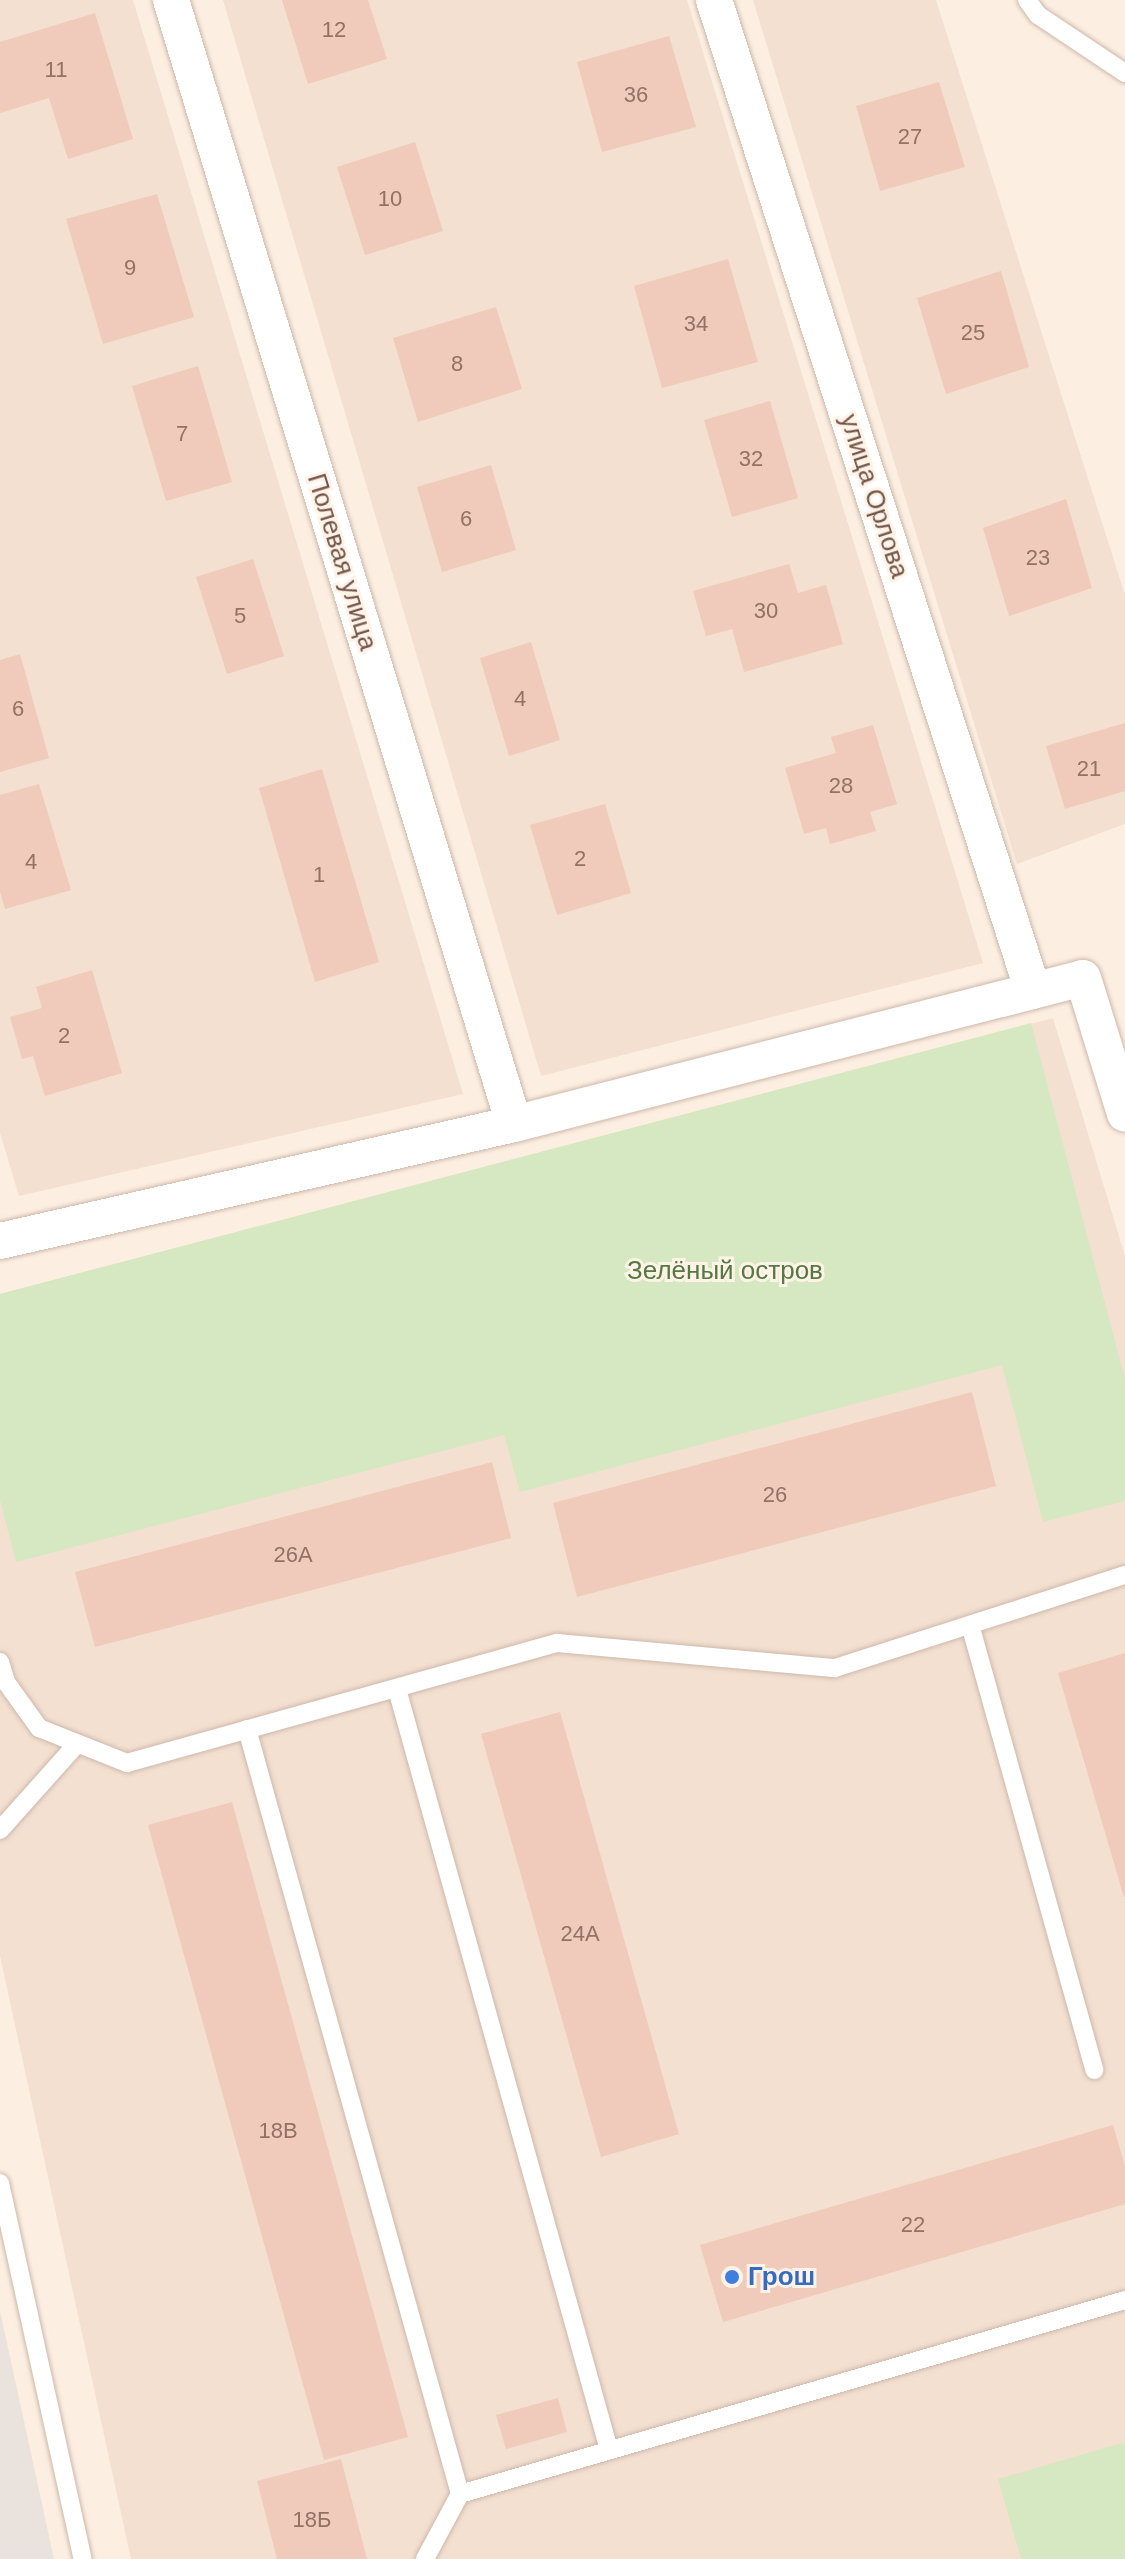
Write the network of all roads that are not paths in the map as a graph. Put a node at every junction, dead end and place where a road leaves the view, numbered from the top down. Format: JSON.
{"nodes":[{"id":1,"x":171,"y":0,"type":"edge"},
{"id":2,"x":714,"y":0,"type":"edge"},
{"id":3,"x":1027,"y":0,"type":"edge"},
{"id":4,"x":1125,"y":73,"type":"edge"},
{"id":5,"x":1033,"y":991,"type":"junction"},
{"id":6,"x":1125,"y":1114,"type":"edge"},
{"id":7,"x":514,"y":1124,"type":"junction"},
{"id":8,"x":0,"y":1241,"type":"edge"},
{"id":9,"x":1125,"y":1575,"type":"edge"},
{"id":10,"x":971,"y":1628,"type":"junction"},
{"id":11,"x":0,"y":1662,"type":"edge"},
{"id":12,"x":397,"y":1689,"type":"junction"},
{"id":13,"x":247,"y":1729,"type":"junction"},
{"id":14,"x":75,"y":1746,"type":"junction"},
{"id":15,"x":0,"y":1830,"type":"edge"},
{"id":16,"x":1094,"y":2070,"type":"dead end"},
{"id":17,"x":0,"y":2183,"type":"edge"},
{"id":18,"x":1125,"y":2300,"type":"edge"},
{"id":19,"x":609,"y":2450,"type":"junction"},
{"id":20,"x":460,"y":2494,"type":"junction"},
{"id":21,"x":83,"y":2559,"type":"edge"},
{"id":22,"x":425,"y":2559,"type":"edge"}],
"edges":[{"from":1,"to":7,"type":"street","name":"Полевая улица"},
{"from":2,"to":5,"type":"street","name":"улица Орлова"},
{"from":3,"to":4,"type":"lane"},
{"from":5,"to":6,"type":"street"},
{"from":5,"to":7,"type":"street"},
{"from":7,"to":8,"type":"street"},
{"from":9,"to":10,"type":"lane"},
{"from":10,"to":12,"type":"lane"},
{"from":10,"to":16,"type":"lane"},
{"from":11,"to":14,"type":"lane"},
{"from":12,"to":13,"type":"lane"},
{"from":12,"to":19,"type":"lane"},
{"from":13,"to":14,"type":"lane"},
{"from":13,"to":20,"type":"lane"},
{"from":14,"to":15,"type":"lane"},
{"from":17,"to":21,"type":"lane"},
{"from":18,"to":19,"type":"lane"},
{"from":19,"to":20,"type":"lane"},
{"from":20,"to":22,"type":"lane"}]}
